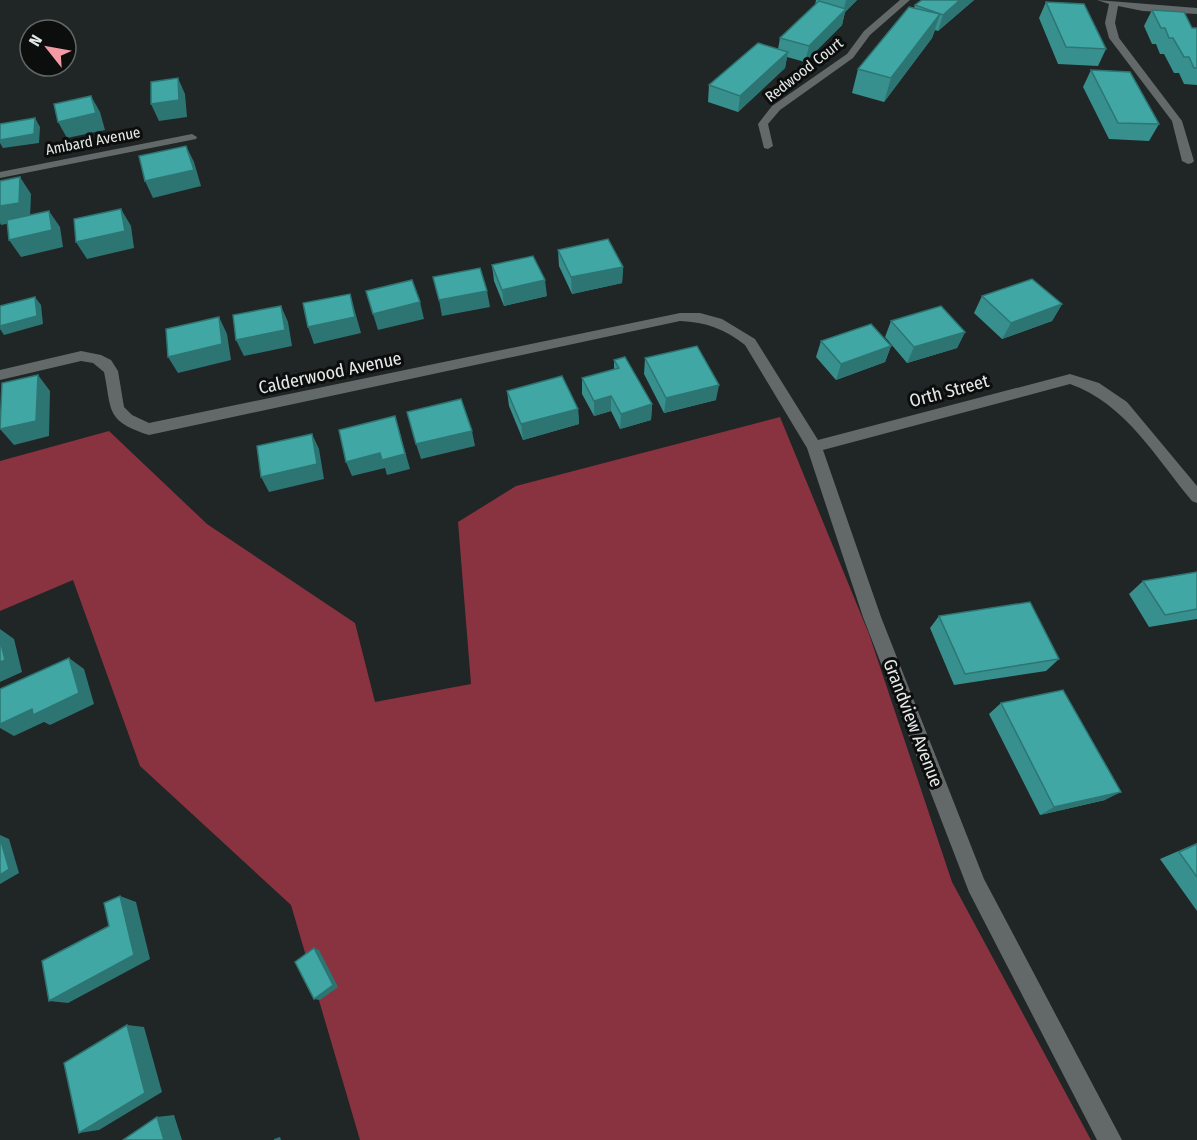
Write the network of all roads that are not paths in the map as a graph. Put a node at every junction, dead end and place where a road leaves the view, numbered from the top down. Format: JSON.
{"nodes":[{"id":1,"x":905,"y":0,"type":"edge"},
{"id":2,"x":1102,"y":0,"type":"edge"},
{"id":3,"x":1187,"y":0,"type":"edge"},
{"id":4,"x":1114,"y":3,"type":"junction"},
{"id":5,"x":1195,"y":11,"type":"edge"},
{"id":6,"x":192,"y":137,"type":"dead end"},
{"id":7,"x":768,"y":146,"type":"dead end"},
{"id":8,"x":1188,"y":161,"type":"dead end"},
{"id":9,"x":0,"y":175,"type":"edge"},
{"id":10,"x":711,"y":319,"type":"joint"},
{"id":11,"x":0,"y":375,"type":"edge"},
{"id":12,"x":814,"y":447,"type":"junction"},
{"id":13,"x":1197,"y":497,"type":"edge"},
{"id":14,"x":1110,"y":1140,"type":"edge"}],
"edges":[{"from":1,"to":7,"type":"street","name":"Redwood Court"},
{"from":2,"to":4,"type":"street"},
{"from":3,"to":5,"type":"street"},
{"from":4,"to":5,"type":"street"},
{"from":4,"to":8,"type":"street"},
{"from":6,"to":9,"type":"street","name":"Ambard Avenue"},
{"from":10,"to":11,"type":"street","name":"Calderwood Avenue"},
{"from":10,"to":12,"type":"street","name":"Grandview Avenue"},
{"from":12,"to":13,"type":"street","name":"Orth Street"},
{"from":12,"to":14,"type":"street","name":"Grandview Avenue"}]}
